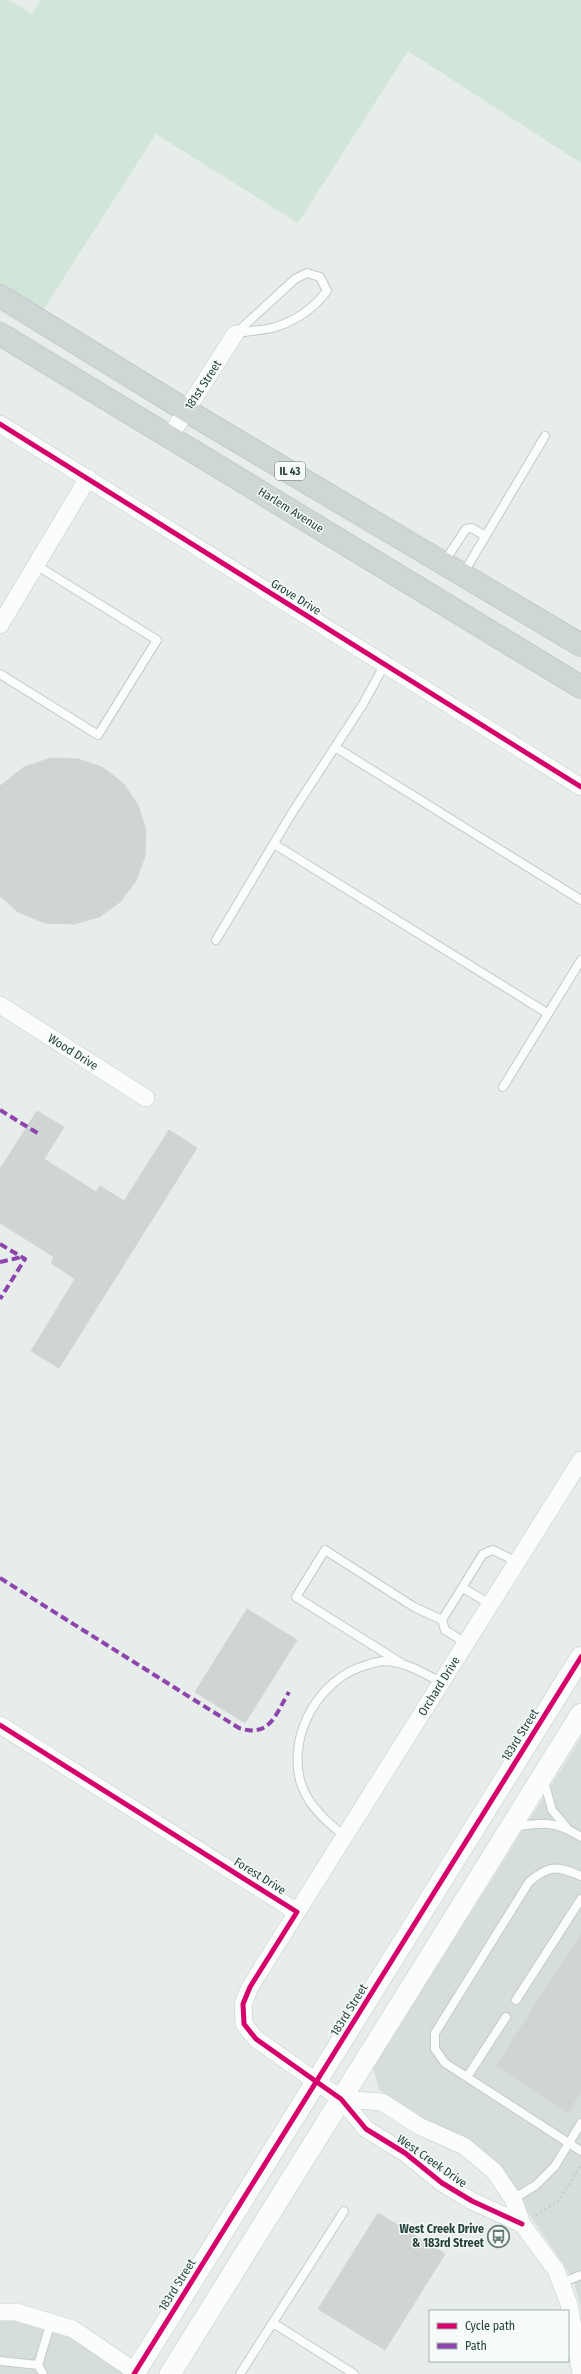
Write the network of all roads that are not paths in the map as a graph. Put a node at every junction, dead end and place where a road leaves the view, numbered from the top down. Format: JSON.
{"nodes":[{"id":1,"x":0,"y":296,"type":"edge"},
{"id":2,"x":0,"y":334,"type":"edge"},
{"id":3,"x":235,"y":334,"type":"junction"},
{"id":4,"x":187,"y":410,"type":"junction"},
{"id":5,"x":0,"y":424,"type":"edge"},
{"id":6,"x":170,"y":436,"type":"junction"},
{"id":7,"x":545,"y":436,"type":"dead end"},
{"id":8,"x":88,"y":478,"type":"junction"},
{"id":9,"x":485,"y":536,"type":"junction"},
{"id":10,"x":444,"y":562,"type":"junction"},
{"id":11,"x":36,"y":565,"type":"junction"},
{"id":12,"x":463,"y":574,"type":"junction"},
{"id":13,"x":0,"y":625,"type":"edge"},
{"id":14,"x":581,"y":645,"type":"edge"},
{"id":15,"x":385,"y":664,"type":"junction"},
{"id":16,"x":0,"y":674,"type":"edge"},
{"id":17,"x":581,"y":687,"type":"edge"},
{"id":18,"x":335,"y":747,"type":"junction"},
{"id":19,"x":581,"y":787,"type":"edge"},
{"id":20,"x":274,"y":844,"type":"junction"},
{"id":21,"x":581,"y":900,"type":"edge"},
{"id":22,"x":216,"y":940,"type":"dead end"},
{"id":23,"x":581,"y":960,"type":"edge"},
{"id":24,"x":0,"y":1005,"type":"edge"},
{"id":25,"x":548,"y":1013,"type":"junction"},
{"id":26,"x":503,"y":1087,"type":"dead end"},
{"id":27,"x":146,"y":1098,"type":"dead end"},
{"id":28,"x":581,"y":1460,"type":"edge"},
{"id":29,"x":517,"y":1562,"type":"junction"},
{"id":30,"x":463,"y":1588,"type":"junction"},
{"id":31,"x":490,"y":1604,"type":"junction"},
{"id":32,"x":442,"y":1620,"type":"junction"},
{"id":33,"x":466,"y":1643,"type":"junction"},
{"id":34,"x":581,"y":1657,"type":"edge"},
{"id":35,"x":401,"y":1662,"type":"junction"},
{"id":36,"x":441,"y":1682,"type":"junction"},
{"id":37,"x":581,"y":1714,"type":"edge"},
{"id":38,"x":0,"y":1725,"type":"edge"},
{"id":39,"x":542,"y":1776,"type":"junction"},
{"id":40,"x":510,"y":1828,"type":"junction"},
{"id":41,"x":566,"y":1828,"type":"junction"},
{"id":42,"x":345,"y":1836,"type":"junction"},
{"id":43,"x":581,"y":1837,"type":"edge"},
{"id":44,"x":581,"y":1876,"type":"edge"},
{"id":45,"x":581,"y":1899,"type":"edge"},
{"id":46,"x":297,"y":1912,"type":"junction"},
{"id":47,"x":516,"y":2000,"type":"dead end"},
{"id":48,"x":506,"y":2016,"type":"dead end"},
{"id":49,"x":467,"y":2077,"type":"junction"},
{"id":50,"x":317,"y":2082,"type":"junction"},
{"id":51,"x":341,"y":2099,"type":"junction"},
{"id":52,"x":581,"y":2123,"type":"edge"},
{"id":53,"x":568,"y":2142,"type":"junction"},
{"id":54,"x":581,"y":2151,"type":"edge"},
{"id":55,"x":513,"y":2200,"type":"junction"},
{"id":56,"x":344,"y":2211,"type":"dead end"},
{"id":57,"x":528,"y":2220,"type":"junction"},
{"id":58,"x":581,"y":2275,"type":"edge"},
{"id":59,"x":561,"y":2283,"type":"junction"},
{"id":60,"x":0,"y":2312,"type":"edge"},
{"id":61,"x":51,"y":2322,"type":"junction"},
{"id":62,"x":274,"y":2323,"type":"junction"},
{"id":63,"x":0,"y":2361,"type":"edge"},
{"id":64,"x":38,"y":2365,"type":"junction"},
{"id":65,"x":136,"y":2373,"type":"edge"},
{"id":66,"x":42,"y":2374,"type":"edge"},
{"id":67,"x":170,"y":2374,"type":"edge"},
{"id":68,"x":240,"y":2374,"type":"edge"},
{"id":69,"x":354,"y":2374,"type":"edge"},
{"id":70,"x":581,"y":2374,"type":"edge"}],
"edges":[{"from":1,"to":4,"type":"main road","number":"IL 43"},
{"from":2,"to":6,"type":"main road","name":"Harlem Avenue","number":"IL 43"},
{"from":3,"to":3,"type":"lane"},
{"from":3,"to":4,"type":"street","name":"181st Street"},
{"from":4,"to":6,"type":"street","name":"181st Street"},
{"from":4,"to":10,"type":"main road","number":"IL 43"},
{"from":5,"to":8,"type":"street","name":"Grove Drive"},
{"from":6,"to":17,"type":"main road","name":"Harlem Avenue","number":"IL 43"},
{"from":7,"to":9,"type":"lane"},
{"from":8,"to":11,"type":"street"},
{"from":8,"to":15,"type":"street","name":"Grove Drive"},
{"from":9,"to":10,"type":"lane"},
{"from":9,"to":12,"type":"lane"},
{"from":10,"to":12,"type":"main road","number":"IL 43"},
{"from":11,"to":13,"type":"street"},
{"from":11,"to":16,"type":"lane"},
{"from":12,"to":14,"type":"main road","number":"IL 43"},
{"from":15,"to":18,"type":"lane"},
{"from":15,"to":19,"type":"street","name":"Grove Drive"},
{"from":18,"to":20,"type":"lane"},
{"from":18,"to":21,"type":"lane"},
{"from":20,"to":22,"type":"lane"},
{"from":20,"to":25,"type":"lane"},
{"from":23,"to":25,"type":"lane"},
{"from":24,"to":27,"type":"street","name":"Wood Drive"},
{"from":25,"to":26,"type":"lane"},
{"from":28,"to":29,"type":"street","name":"Orchard Drive"},
{"from":29,"to":30,"type":"lane"},
{"from":29,"to":31,"type":"street","name":"Orchard Drive"},
{"from":30,"to":31,"type":"lane"},
{"from":30,"to":32,"type":"lane"},
{"from":31,"to":33,"type":"street","name":"Orchard Drive"},
{"from":32,"to":33,"type":"lane"},
{"from":32,"to":35,"type":"lane"},
{"from":33,"to":36,"type":"street","name":"Orchard Drive"},
{"from":34,"to":50,"type":"street","name":"183rd Street"},
{"from":35,"to":36,"type":"lane"},
{"from":35,"to":42,"type":"lane"},
{"from":36,"to":42,"type":"street","name":"Orchard Drive"},
{"from":37,"to":39,"type":"street"},
{"from":38,"to":46,"type":"street","name":"Forest Drive"},
{"from":39,"to":40,"type":"street"},
{"from":39,"to":41,"type":"lane"},
{"from":40,"to":41,"type":"lane"},
{"from":40,"to":51,"type":"street"},
{"from":41,"to":43,"type":"lane"},
{"from":42,"to":46,"type":"street","name":"Orchard Drive"},
{"from":44,"to":49,"type":"lane"},
{"from":45,"to":47,"type":"lane"},
{"from":46,"to":50,"type":"street"},
{"from":48,"to":49,"type":"lane"},
{"from":49,"to":53,"type":"lane"},
{"from":50,"to":51,"type":"street"},
{"from":50,"to":65,"type":"street","name":"183rd Street"},
{"from":51,"to":55,"type":"street","name":"West Creek Drive"},
{"from":51,"to":57,"type":"street","name":"West Creek Drive"},
{"from":51,"to":67,"type":"street"},
{"from":52,"to":53,"type":"lane"},
{"from":53,"to":54,"type":"lane"},
{"from":53,"to":55,"type":"lane"},
{"from":55,"to":57,"type":"street","name":"West Creek Drive"},
{"from":56,"to":62,"type":"lane"},
{"from":57,"to":59,"type":"street","name":"West Creek Drive"},
{"from":58,"to":59,"type":"lane"},
{"from":59,"to":70,"type":"street","name":"West Creek Drive"},
{"from":60,"to":61,"type":"street"},
{"from":61,"to":64,"type":"lane"},
{"from":61,"to":65,"type":"street"},
{"from":62,"to":68,"type":"lane"},
{"from":62,"to":69,"type":"lane"},
{"from":63,"to":64,"type":"lane"},
{"from":64,"to":66,"type":"lane"}]}
